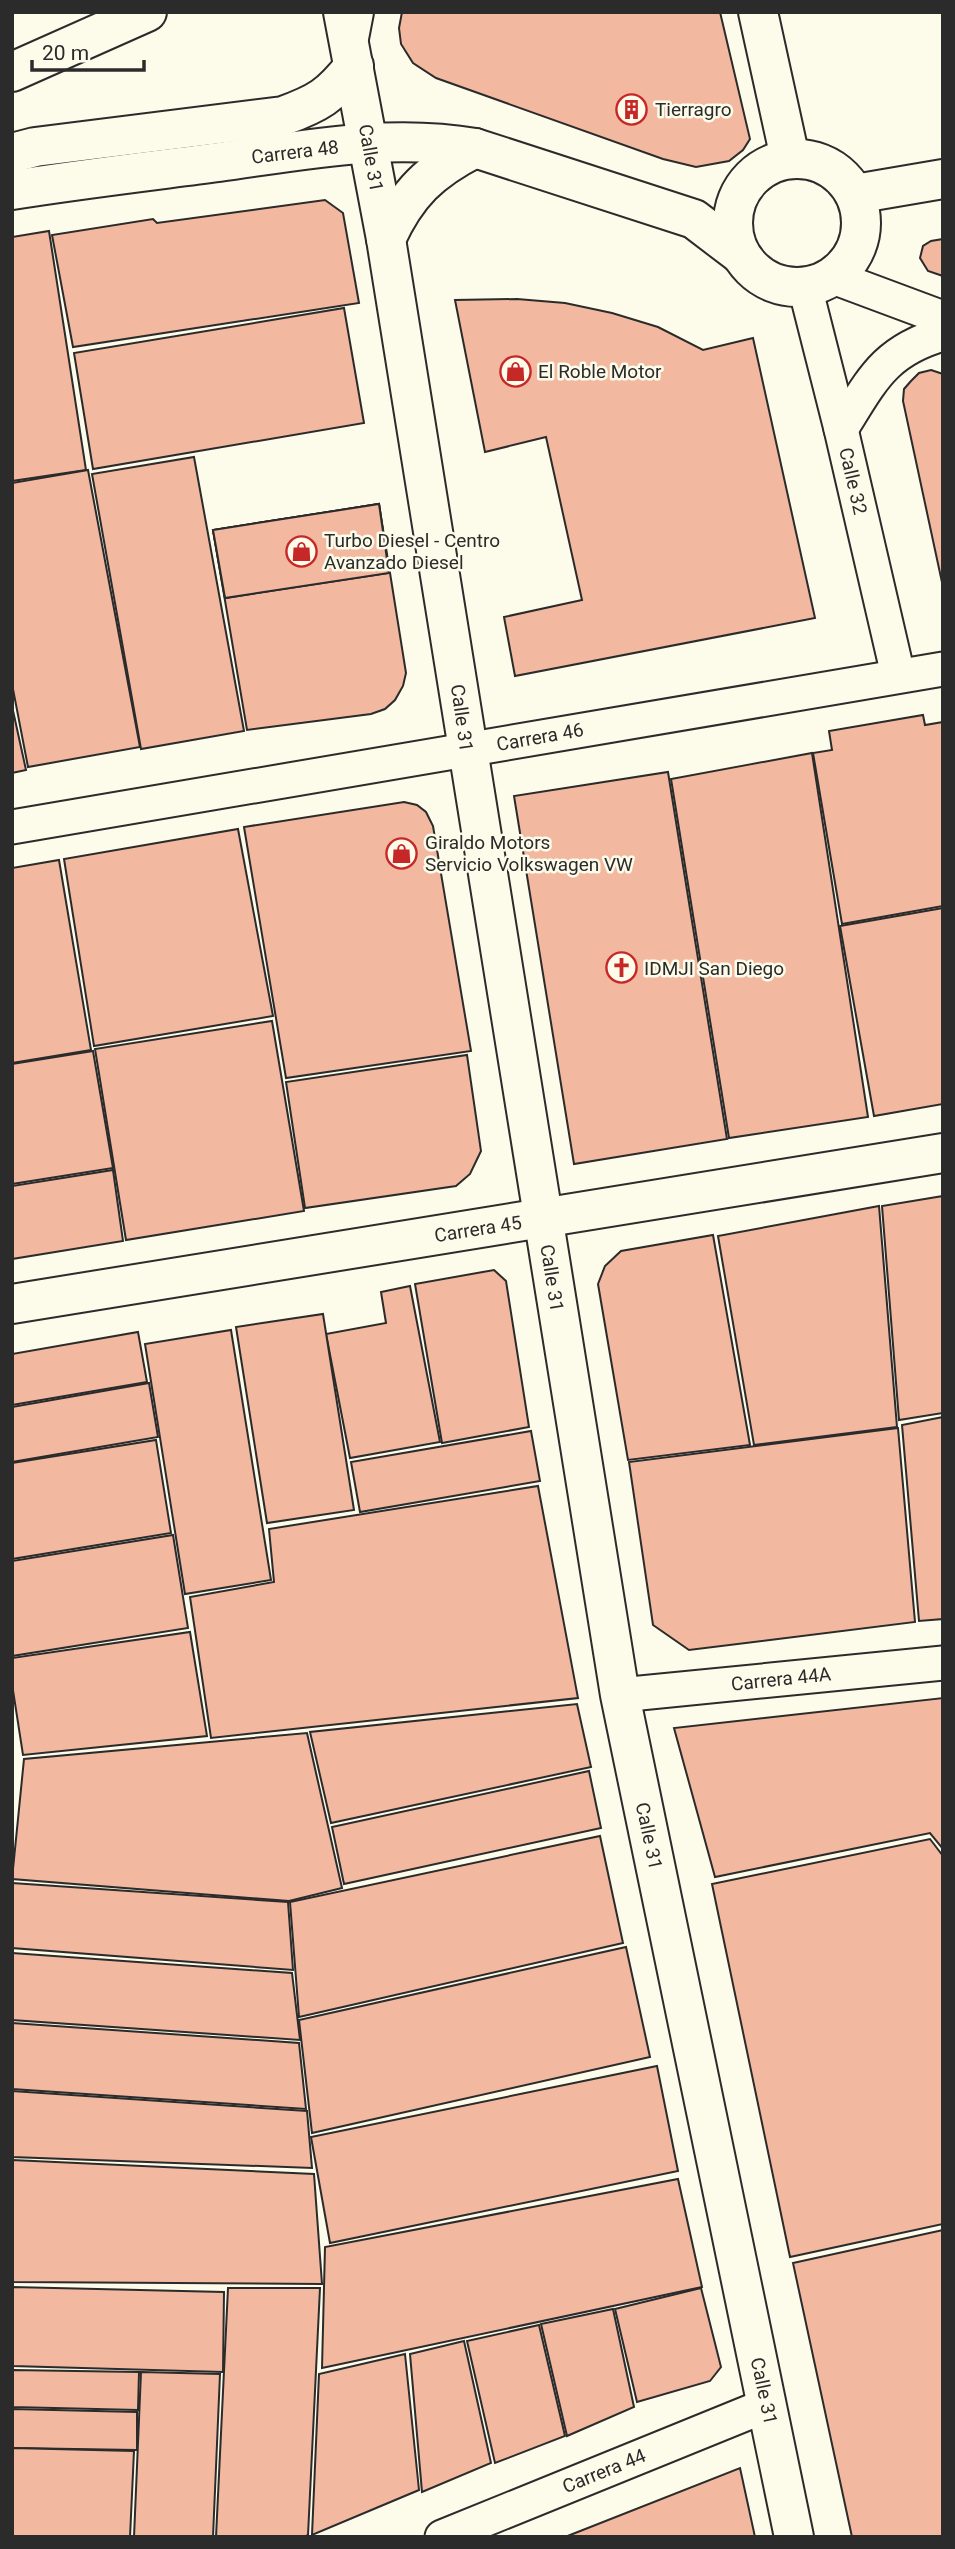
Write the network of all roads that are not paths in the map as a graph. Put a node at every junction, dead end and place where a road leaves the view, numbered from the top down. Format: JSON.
{"nodes":[{"id":1,"x":146,"y":12,"type":"edge"},
{"id":2,"x":758,"y":12,"type":"edge"},
{"id":3,"x":350,"y":32,"type":"edge"},
{"id":4,"x":12,"y":72,"type":"edge"},
{"id":5,"x":368,"y":143,"type":"junction"},
{"id":6,"x":475,"y":148,"type":"junction"},
{"id":7,"x":12,"y":153,"type":"edge"},
{"id":8,"x":790,"y":158,"type":"junction"},
{"id":9,"x":943,"y":179,"type":"edge"},
{"id":10,"x":744,"y":185,"type":"junction"},
{"id":11,"x":12,"y":190,"type":"edge"},
{"id":12,"x":855,"y":194,"type":"junction"},
{"id":13,"x":694,"y":219,"type":"junction"},
{"id":14,"x":386,"y":239,"type":"junction"},
{"id":15,"x":740,"y":254,"type":"junction"},
{"id":16,"x":819,"y":282,"type":"junction"},
{"id":17,"x":943,"y":318,"type":"edge"},
{"id":18,"x":943,"y":334,"type":"edge"},
{"id":19,"x":841,"y":429,"type":"junction"},
{"id":20,"x":943,"y":669,"type":"edge"},
{"id":21,"x":898,"y":676,"type":"junction"},
{"id":22,"x":467,"y":750,"type":"junction"},
{"id":23,"x":12,"y":827,"type":"edge"},
{"id":24,"x":943,"y":1153,"type":"edge"},
{"id":25,"x":542,"y":1218,"type":"junction"},
{"id":26,"x":12,"y":1304,"type":"edge"},
{"id":27,"x":943,"y":1663,"type":"edge"},
{"id":28,"x":620,"y":1696,"type":"junction"},
{"id":29,"x":767,"y":2404,"type":"junction"},
{"id":30,"x":442,"y":2537,"type":"edge"},
{"id":31,"x":794,"y":2537,"type":"edge"}],
"edges":[{"from":1,"to":4,"type":"street"},
{"from":2,"to":8,"type":"street"},
{"from":3,"to":5,"type":"street","name":"Calle 31"},
{"from":3,"to":7,"type":"street","name":"Carrera 48"},
{"from":5,"to":6,"type":"street","name":"Carrera 48"},
{"from":5,"to":11,"type":"street","name":"Carrera 48"},
{"from":5,"to":14,"type":"street","name":"Calle 31"},
{"from":6,"to":13,"type":"street","name":"Carrera 48"},
{"from":6,"to":14,"type":"street"},
{"from":8,"to":10,"type":"street"},
{"from":8,"to":12,"type":"street"},
{"from":9,"to":12,"type":"street"},
{"from":10,"to":13,"type":"street"},
{"from":10,"to":15,"type":"street"},
{"from":12,"to":16,"type":"street"},
{"from":13,"to":15,"type":"street","name":"Carrera 48"},
{"from":14,"to":22,"type":"street","name":"Calle 31"},
{"from":15,"to":16,"type":"street"},
{"from":16,"to":17,"type":"street"},
{"from":16,"to":19,"type":"street","name":"Calle 32"},
{"from":18,"to":19,"type":"street"},
{"from":19,"to":21,"type":"street","name":"Calle 32"},
{"from":20,"to":21,"type":"street","name":"Carrera 46"},
{"from":21,"to":22,"type":"street","name":"Carrera 46"},
{"from":22,"to":23,"type":"street","name":"Carrera 46"},
{"from":22,"to":25,"type":"street","name":"Calle 31"},
{"from":24,"to":25,"type":"street","name":"Carrera 45"},
{"from":25,"to":26,"type":"street","name":"Carrera 45"},
{"from":25,"to":28,"type":"street","name":"Calle 31"},
{"from":27,"to":28,"type":"street","name":"Carrera 44A"},
{"from":28,"to":29,"type":"street","name":"Calle 31"},
{"from":29,"to":30,"type":"street","name":"Carrera 44"},
{"from":29,"to":31,"type":"street","name":"Calle 31"}]}
